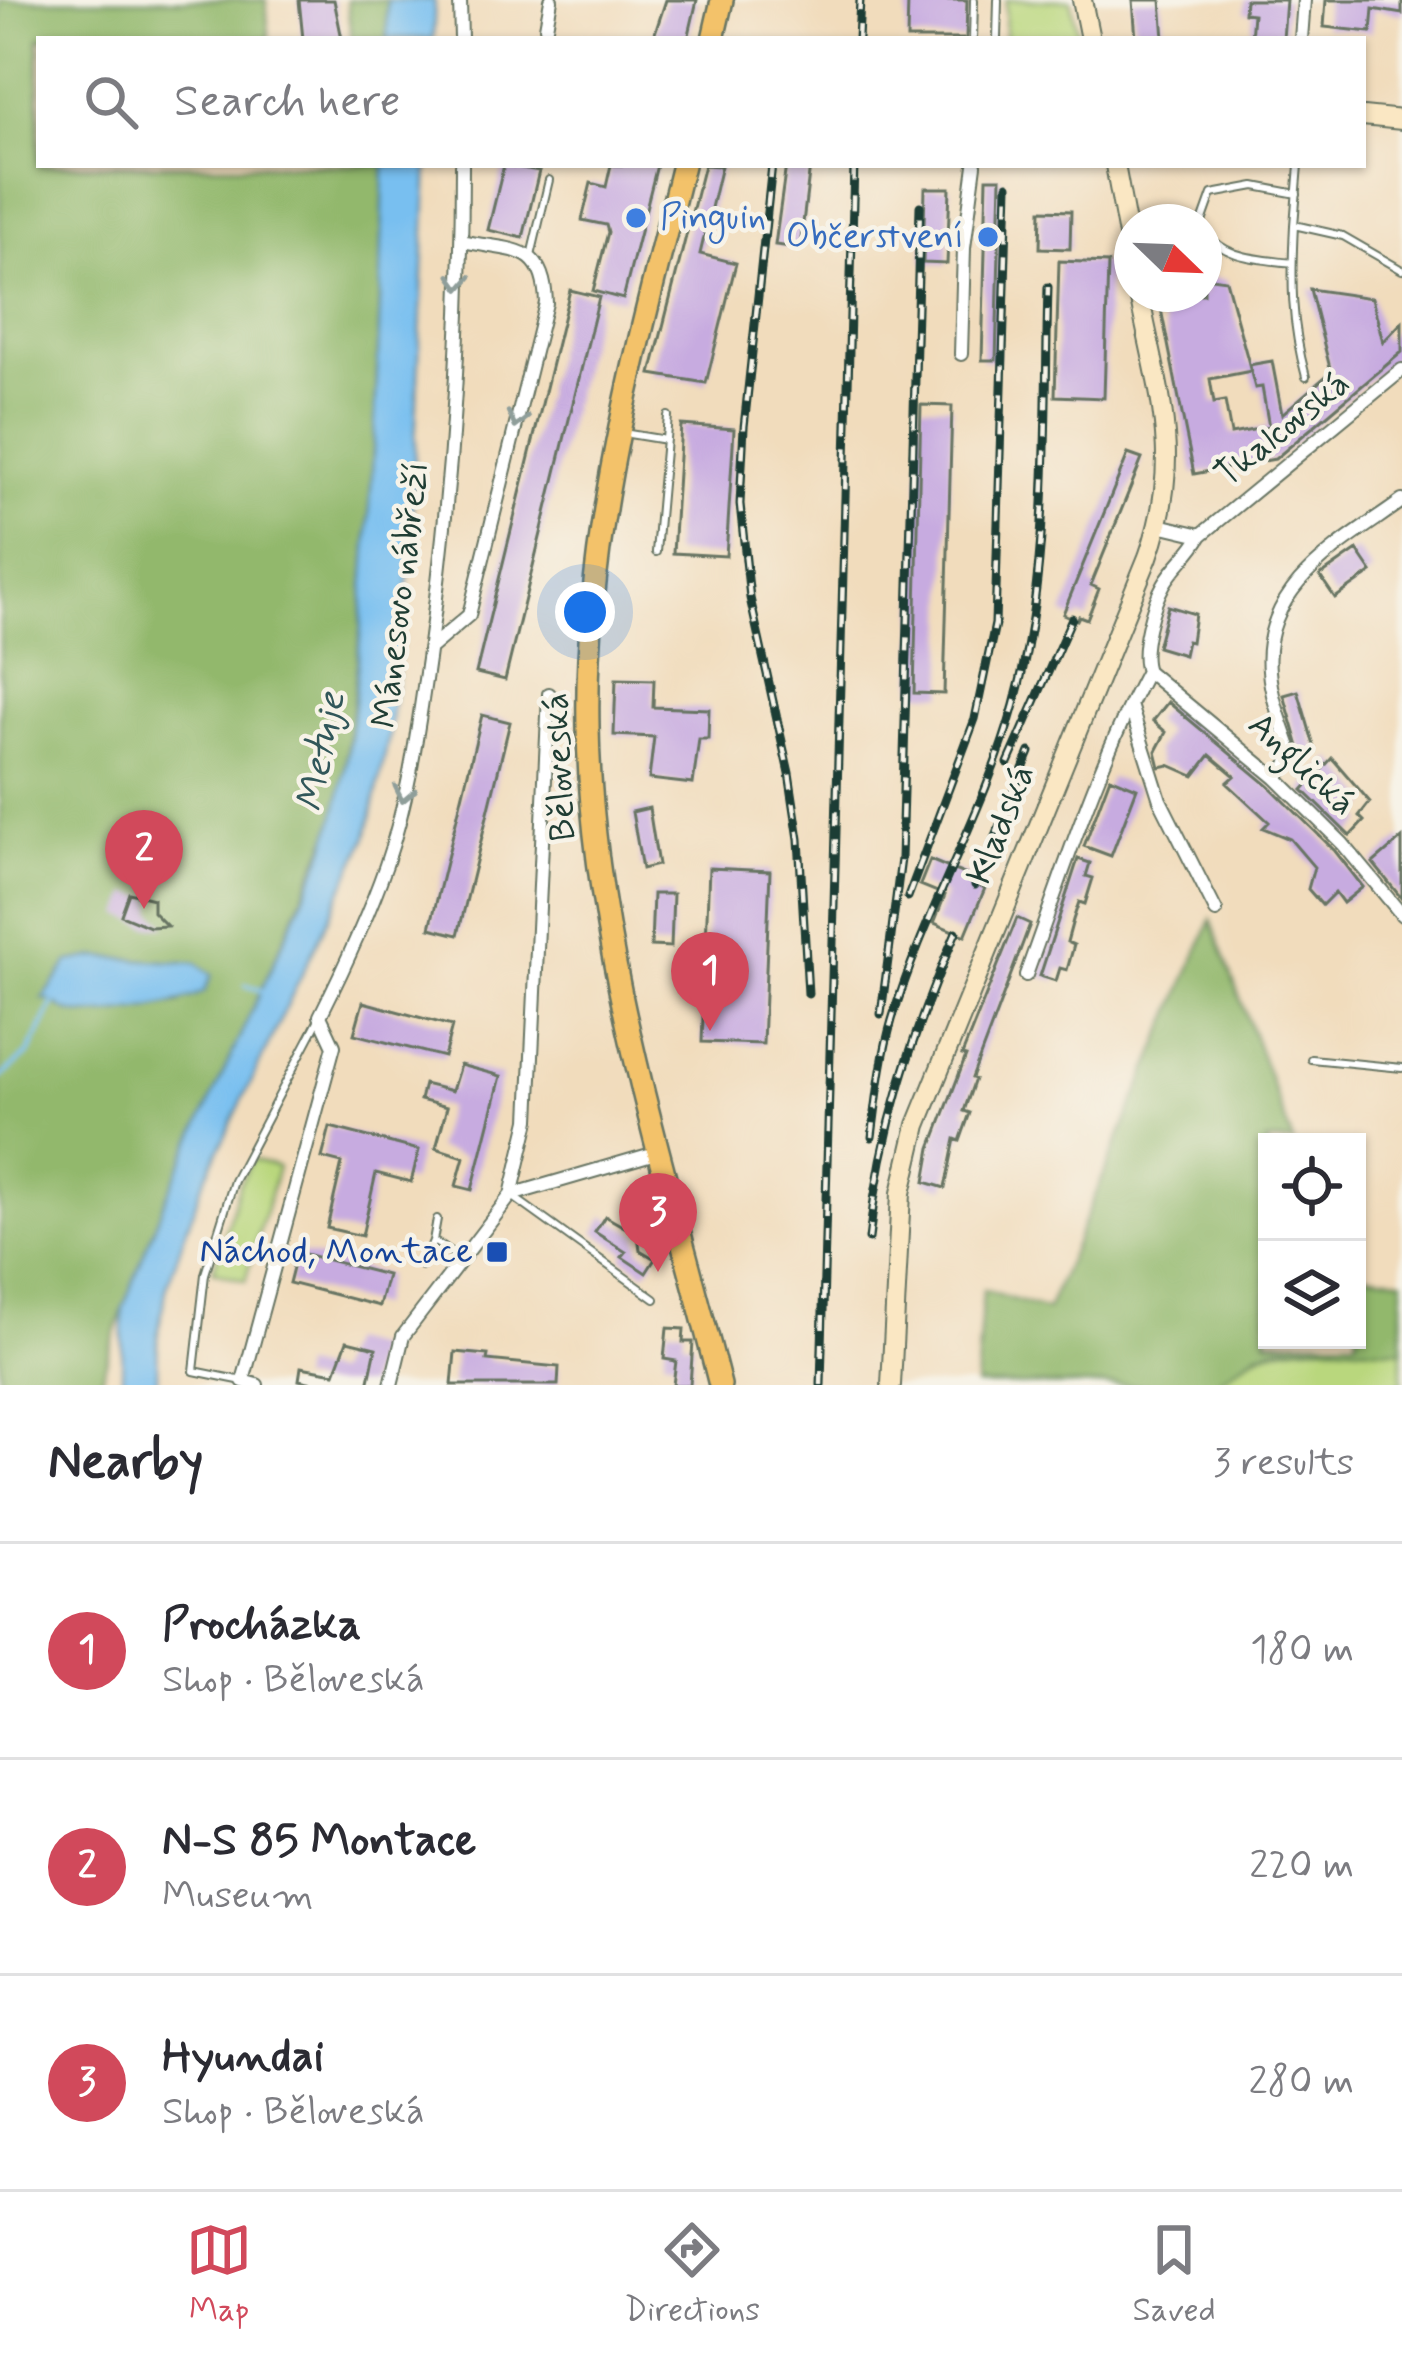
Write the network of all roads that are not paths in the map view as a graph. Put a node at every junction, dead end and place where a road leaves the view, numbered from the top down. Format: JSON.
{"nodes":[{"id":1,"x":460,"y":0,"type":"edge"},
{"id":2,"x":551,"y":0,"type":"edge"},
{"id":3,"x":722,"y":0,"type":"edge"},
{"id":4,"x":974,"y":0,"type":"edge"},
{"id":5,"x":998,"y":0,"type":"edge"},
{"id":6,"x":1082,"y":0,"type":"edge"},
{"id":7,"x":1304,"y":0,"type":"edge"},
{"id":8,"x":546,"y":27,"type":"dead end"},
{"id":9,"x":461,"y":36,"type":"edge"},
{"id":10,"x":714,"y":36,"type":"edge"},
{"id":11,"x":973,"y":36,"type":"edge"},
{"id":12,"x":997,"y":36,"type":"edge"},
{"id":13,"x":1089,"y":36,"type":"edge"},
{"id":14,"x":1301,"y":36,"type":"edge"},
{"id":15,"x":1366,"y":116,"type":"edge"},
{"id":16,"x":1402,"y":120,"type":"edge"},
{"id":17,"x":462,"y":168,"type":"edge"},
{"id":18,"x":681,"y":168,"type":"edge"},
{"id":19,"x":975,"y":168,"type":"edge"},
{"id":20,"x":1116,"y":168,"type":"edge"},
{"id":21,"x":1299,"y":168,"type":"edge"},
{"id":22,"x":549,"y":180,"type":"dead end"},
{"id":23,"x":1297,"y":194,"type":"junction"},
{"id":24,"x":1122,"y":204,"type":"edge"},
{"id":25,"x":1209,"y":204,"type":"edge"},
{"id":26,"x":1294,"y":225,"type":"junction"},
{"id":27,"x":462,"y":241,"type":"junction"},
{"id":28,"x":1222,"y":248,"type":"edge"},
{"id":29,"x":531,"y":256,"type":"junction"},
{"id":30,"x":1292,"y":263,"type":"junction"},
{"id":31,"x":1402,"y":270,"type":"edge"},
{"id":32,"x":1142,"y":312,"type":"edge"},
{"id":33,"x":961,"y":354,"type":"dead end"},
{"id":34,"x":1402,"y":370,"type":"edge"},
{"id":35,"x":1306,"y":377,"type":"dead end"},
{"id":36,"x":668,"y":416,"type":"dead end"},
{"id":37,"x":620,"y":432,"type":"junction"},
{"id":38,"x":666,"y":440,"type":"junction"},
{"id":39,"x":1402,"y":501,"type":"edge"},
{"id":40,"x":1159,"y":525,"type":"junction"},
{"id":41,"x":1201,"y":536,"type":"junction"},
{"id":42,"x":656,"y":552,"type":"dead end"},
{"id":43,"x":429,"y":649,"type":"junction"},
{"id":44,"x":1147,"y":671,"type":"junction"},
{"id":45,"x":549,"y":694,"type":"dead end"},
{"id":46,"x":1129,"y":704,"type":"junction"},
{"id":47,"x":1276,"y":778,"type":"junction"},
{"id":48,"x":1216,"y":911,"type":"dead end"},
{"id":49,"x":1402,"y":915,"type":"edge"},
{"id":50,"x":1026,"y":975,"type":"dead end"},
{"id":51,"x":320,"y":1016,"type":"junction"},
{"id":52,"x":1311,"y":1059,"type":"dead end"},
{"id":53,"x":1402,"y":1068,"type":"edge"},
{"id":54,"x":659,"y":1152,"type":"junction"},
{"id":55,"x":511,"y":1195,"type":"junction"},
{"id":56,"x":437,"y":1219,"type":"dead end"},
{"id":57,"x":433,"y":1241,"type":"junction"},
{"id":58,"x":462,"y":1259,"type":"junction"},
{"id":59,"x":422,"y":1267,"type":"dead end"},
{"id":60,"x":655,"y":1299,"type":"dead end"},
{"id":61,"x":250,"y":1383,"type":"edge"},
{"id":62,"x":391,"y":1385,"type":"edge"},
{"id":63,"x":720,"y":1385,"type":"edge"},
{"id":64,"x":891,"y":1385,"type":"edge"}],
"edges":[{"from":1,"to":9,"type":"street"},
{"from":2,"to":8,"type":"street"},
{"from":3,"to":10,"type":"main road"},
{"from":4,"to":11,"type":"lane"},
{"from":5,"to":12,"type":"lane"},
{"from":6,"to":13,"type":"main road"},
{"from":7,"to":14,"type":"street"},
{"from":15,"to":16,"type":"main road"},
{"from":17,"to":27,"type":"street","name":"Mánesovo nábřeží"},
{"from":18,"to":37,"type":"main road","name":"Běloveská"},
{"from":19,"to":33,"type":"street"},
{"from":20,"to":24,"type":"main road"},
{"from":21,"to":23,"type":"lane"},
{"from":22,"to":29,"type":"lane"},
{"from":23,"to":25,"type":"lane"},
{"from":23,"to":26,"type":"lane"},
{"from":26,"to":30,"type":"lane"},
{"from":26,"to":31,"type":"lane"},
{"from":27,"to":29,"type":"street"},
{"from":27,"to":43,"type":"street","name":"Mánesovo nábřeží","one_way":true},
{"from":28,"to":30,"type":"lane"},
{"from":29,"to":43,"type":"street","one_way":true},
{"from":30,"to":35,"type":"lane"},
{"from":32,"to":40,"type":"main road","name":"Kladská"},
{"from":34,"to":41,"type":"street","name":"Tkalcovská"},
{"from":36,"to":38,"type":"lane"},
{"from":37,"to":38,"type":"lane"},
{"from":37,"to":54,"type":"main road","name":"Běloveská"},
{"from":38,"to":42,"type":"lane"},
{"from":39,"to":47,"type":"street"},
{"from":40,"to":41,"type":"street","name":"Tkalcovská"},
{"from":40,"to":64,"type":"main road","name":"Kladská"},
{"from":41,"to":44,"type":"street","name":"Tkalcovská"},
{"from":43,"to":51,"type":"street","name":"Mánesovo nábřeží","one_way":true},
{"from":44,"to":46,"type":"street","name":"Tkalcovská"},
{"from":44,"to":47,"type":"street","name":"Anglická"},
{"from":45,"to":55,"type":"street","name":"Běloveská"},
{"from":46,"to":48,"type":"street"},
{"from":46,"to":50,"type":"street","name":"Tkalcovská"},
{"from":47,"to":49,"type":"street","name":"Anglická"},
{"from":51,"to":61,"type":"street"},
{"from":51,"to":61,"type":"lane","name":"Mánesovo nábřeží"},
{"from":52,"to":53,"type":"lane"},
{"from":54,"to":55,"type":"street"},
{"from":54,"to":63,"type":"main road","name":"Běloveská"},
{"from":55,"to":58,"type":"street","name":"Běloveská"},
{"from":55,"to":60,"type":"lane"},
{"from":56,"to":57,"type":"lane"},
{"from":57,"to":58,"type":"lane"},
{"from":57,"to":59,"type":"lane"},
{"from":58,"to":62,"type":"street","name":"Běloveská"}]}
